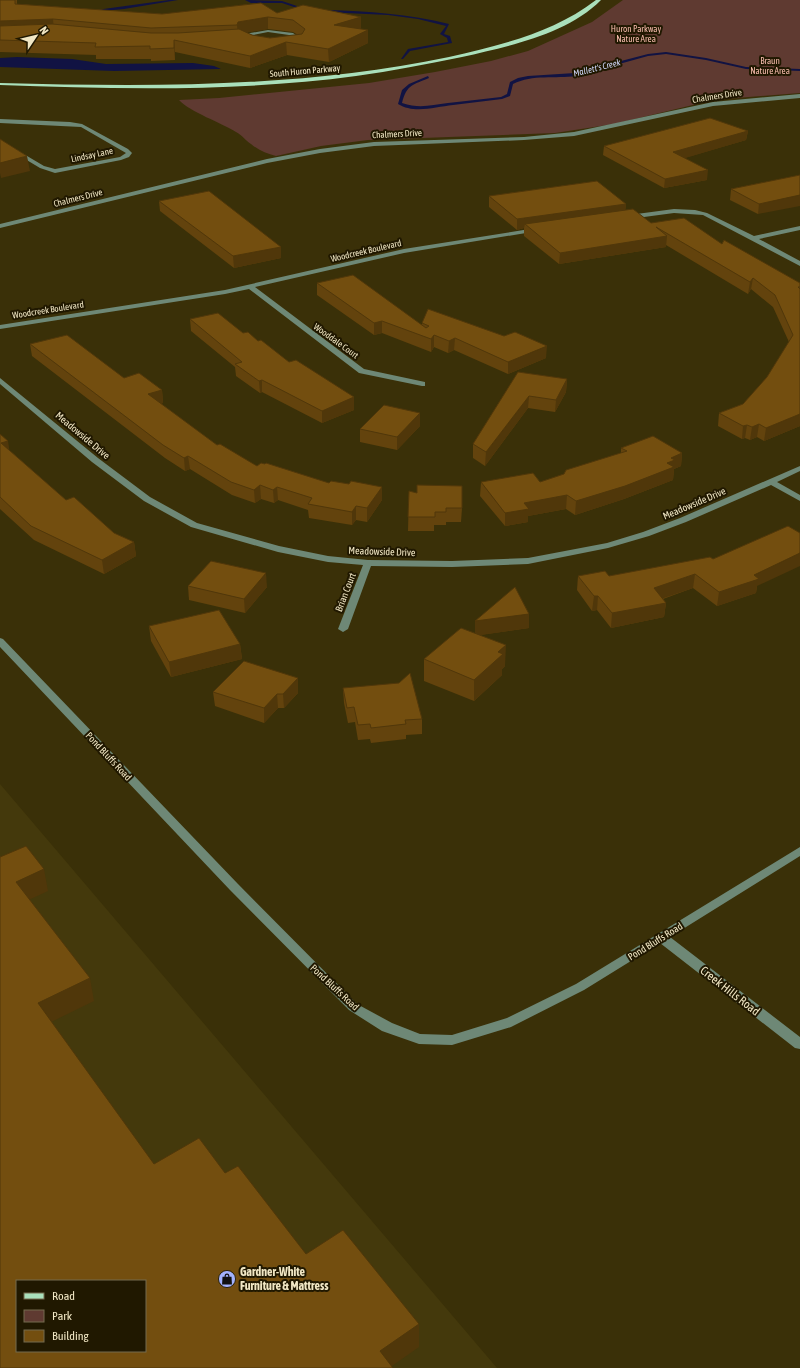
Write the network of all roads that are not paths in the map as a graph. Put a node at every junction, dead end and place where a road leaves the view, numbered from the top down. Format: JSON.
{"nodes":[{"id":1,"x":599,"y":0,"type":"edge"},
{"id":2,"x":238,"y":39,"type":"joint"},
{"id":3,"x":0,"y":84,"type":"edge"},
{"id":4,"x":800,"y":96,"type":"edge"},
{"id":5,"x":0,"y":121,"type":"edge"},
{"id":6,"x":0,"y":142,"type":"edge"},
{"id":7,"x":618,"y":219,"type":"edge"},
{"id":8,"x":0,"y":226,"type":"edge"},
{"id":9,"x":800,"y":228,"type":"edge"},
{"id":10,"x":547,"y":229,"type":"edge"},
{"id":11,"x":753,"y":238,"type":"junction"},
{"id":12,"x":800,"y":264,"type":"edge"},
{"id":13,"x":251,"y":287,"type":"junction"},
{"id":14,"x":0,"y":327,"type":"edge"},
{"id":15,"x":0,"y":380,"type":"edge"},
{"id":16,"x":422,"y":384,"type":"dead end"},
{"id":17,"x":800,"y":468,"type":"edge"},
{"id":18,"x":771,"y":482,"type":"junction"},
{"id":19,"x":800,"y":498,"type":"edge"},
{"id":20,"x":368,"y":563,"type":"junction"},
{"id":21,"x":343,"y":629,"type":"dead end"},
{"id":22,"x":0,"y":640,"type":"edge"},
{"id":23,"x":800,"y":851,"type":"edge"},
{"id":24,"x":661,"y":937,"type":"junction"},
{"id":25,"x":800,"y":1044,"type":"edge"}],
"edges":[{"from":1,"to":3,"type":"main road","name":"South Huron Parkway"},
{"from":2,"to":2,"type":"street"},
{"from":4,"to":8,"type":"street","name":"Chalmers Drive"},
{"from":5,"to":6,"type":"street","name":"Lindsay Lane"},
{"from":7,"to":11,"type":"street"},
{"from":9,"to":11,"type":"street"},
{"from":10,"to":13,"type":"street","name":"Woodcreek Boulevard"},
{"from":11,"to":12,"type":"street"},
{"from":13,"to":14,"type":"street","name":"Woodcreek Boulevard"},
{"from":13,"to":16,"type":"street","name":"Wooddale Court"},
{"from":15,"to":20,"type":"street","name":"Meadowside Drive"},
{"from":17,"to":18,"type":"street","name":"Meadowside Drive"},
{"from":18,"to":19,"type":"street"},
{"from":18,"to":20,"type":"street","name":"Meadowside Drive"},
{"from":20,"to":21,"type":"street","name":"Brian Court"},
{"from":22,"to":24,"type":"street","name":"Pond Bluffs Road"},
{"from":23,"to":24,"type":"street","name":"Pond Bluffs Road"},
{"from":24,"to":25,"type":"street","name":"Creek Hills Road"}]}
